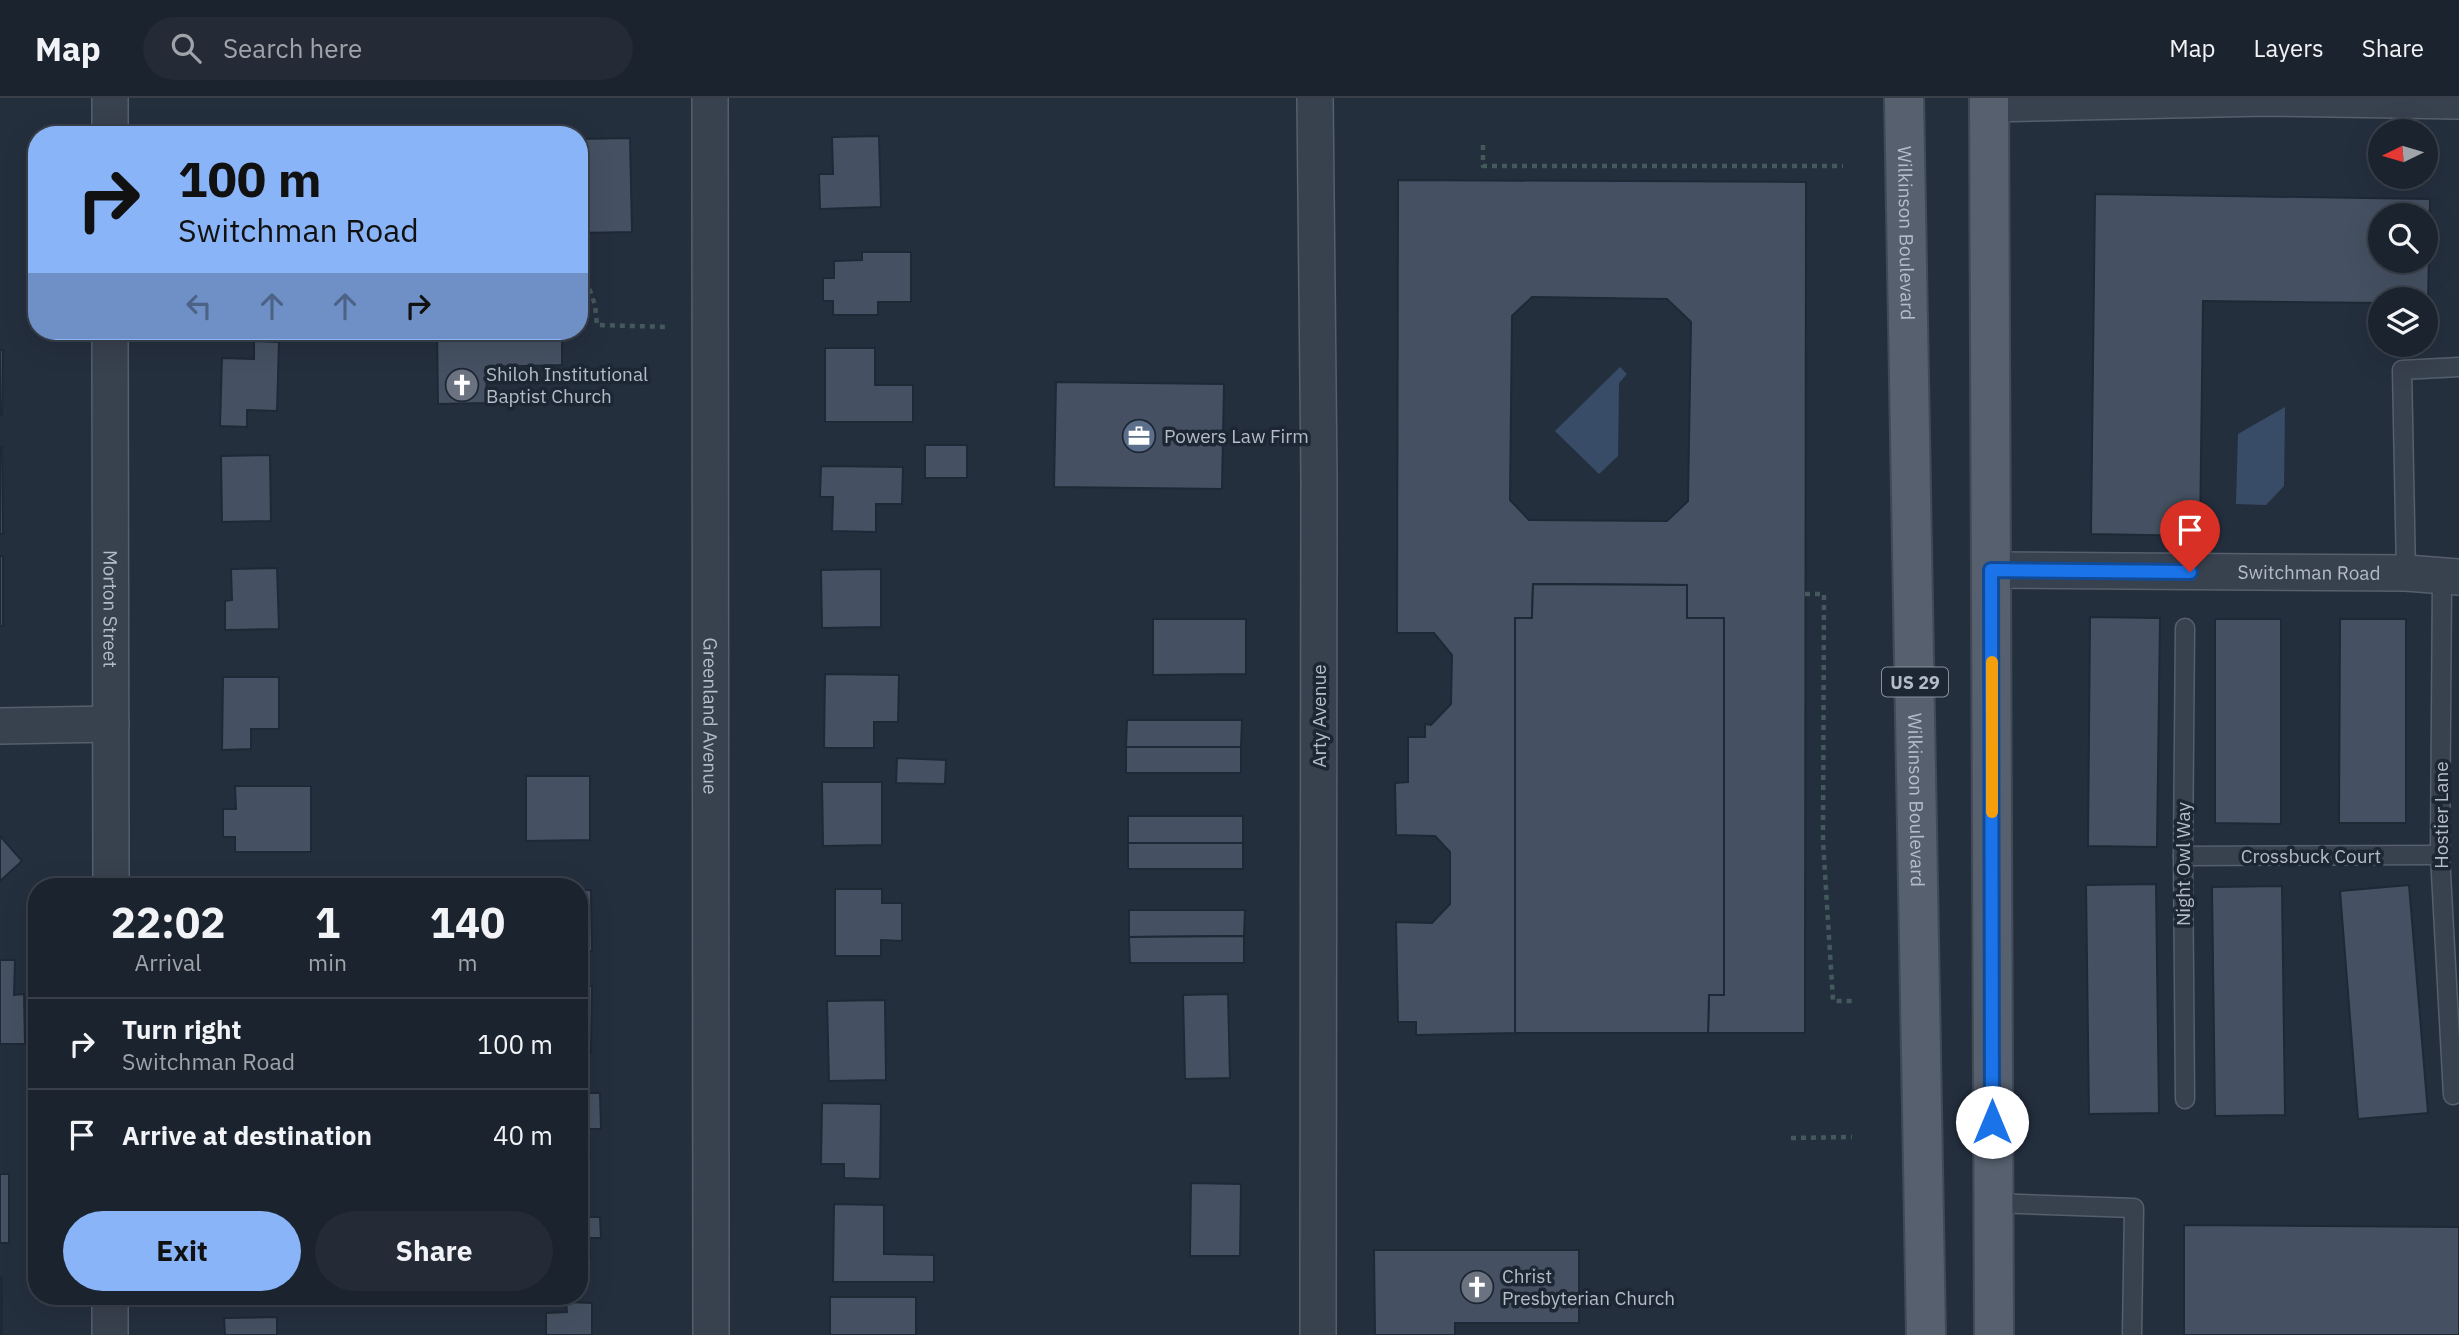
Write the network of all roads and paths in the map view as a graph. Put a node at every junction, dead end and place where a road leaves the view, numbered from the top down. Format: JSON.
{"nodes":[{"id":1,"x":110,"y":98,"type":"edge"},
{"id":2,"x":710,"y":98,"type":"edge"},
{"id":3,"x":1315,"y":98,"type":"edge"},
{"id":4,"x":1905,"y":98,"type":"edge"},
{"id":5,"x":2111,"y":100,"type":"edge"},
{"id":6,"x":1989,"y":101,"type":"edge"},
{"id":7,"x":2459,"y":101,"type":"edge"},
{"id":8,"x":110,"y":126,"type":"edge"},
{"id":9,"x":1483,"y":145,"type":"dead end"},
{"id":10,"x":1843,"y":166,"type":"dead end"},
{"id":11,"x":588,"y":285,"type":"edge"},
{"id":12,"x":669,"y":327,"type":"dead end"},
{"id":13,"x":110,"y":340,"type":"edge"},
{"id":14,"x":2459,"y":367,"type":"edge"},
{"id":15,"x":1991,"y":570,"type":"junction"},
{"id":16,"x":2406,"y":573,"type":"junction"},
{"id":17,"x":2451,"y":578,"type":"edge"},
{"id":18,"x":1805,"y":594,"type":"dead end"},
{"id":19,"x":2185,"y":628,"type":"dead end"},
{"id":20,"x":111,"y":724,"type":"junction"},
{"id":21,"x":0,"y":726,"type":"edge"},
{"id":22,"x":2440,"y":855,"type":"junction"},
{"id":23,"x":2183,"y":856,"type":"junction"},
{"id":24,"x":111,"y":878,"type":"edge"},
{"id":25,"x":1852,"y":1001,"type":"dead end"},
{"id":26,"x":2452,"y":1095,"type":"dead end"},
{"id":27,"x":2185,"y":1100,"type":"dead end"},
{"id":28,"x":1853,"y":1137,"type":"dead end"},
{"id":29,"x":1791,"y":1138,"type":"dead end"},
{"id":30,"x":1993,"y":1203,"type":"junction"},
{"id":31,"x":110,"y":1305,"type":"edge"},
{"id":32,"x":110,"y":1335,"type":"edge"},
{"id":33,"x":711,"y":1335,"type":"edge"},
{"id":34,"x":1318,"y":1335,"type":"edge"},
{"id":35,"x":1926,"y":1335,"type":"edge"},
{"id":36,"x":1994,"y":1335,"type":"edge"},
{"id":37,"x":2132,"y":1335,"type":"edge"}],
"edges":[{"from":1,"to":8,"type":"street"},
{"from":2,"to":33,"type":"street","name":"Greenland Avenue"},
{"from":3,"to":34,"type":"street","name":"Arty Avenue"},
{"from":4,"to":35,"type":"main road","name":"Wilkinson Boulevard","number":"US 29"},
{"from":5,"to":6,"type":"street"},
{"from":5,"to":7,"type":"street"},
{"from":6,"to":15,"type":"main road"},
{"from":9,"to":10,"type":"path"},
{"from":11,"to":12,"type":"path"},
{"from":13,"to":20,"type":"street","name":"Morton Street"},
{"from":14,"to":16,"type":"lane"},
{"from":15,"to":16,"type":"street","name":"Switchman Road"},
{"from":15,"to":30,"type":"main road"},
{"from":16,"to":17,"type":"street","name":"Switchman Road"},
{"from":17,"to":22,"type":"lane","name":"Hostier Lane"},
{"from":18,"to":25,"type":"path"},
{"from":19,"to":23,"type":"lane","name":"Night Owl Way"},
{"from":20,"to":21,"type":"street"},
{"from":20,"to":24,"type":"street","name":"Morton Street"},
{"from":22,"to":23,"type":"lane","name":"Crossbuck Court"},
{"from":22,"to":26,"type":"lane","name":"Hostier Lane"},
{"from":23,"to":27,"type":"lane","name":"Night Owl Way"},
{"from":28,"to":29,"type":"path"},
{"from":30,"to":36,"type":"main road"},
{"from":30,"to":37,"type":"lane"},
{"from":31,"to":32,"type":"street"}]}
